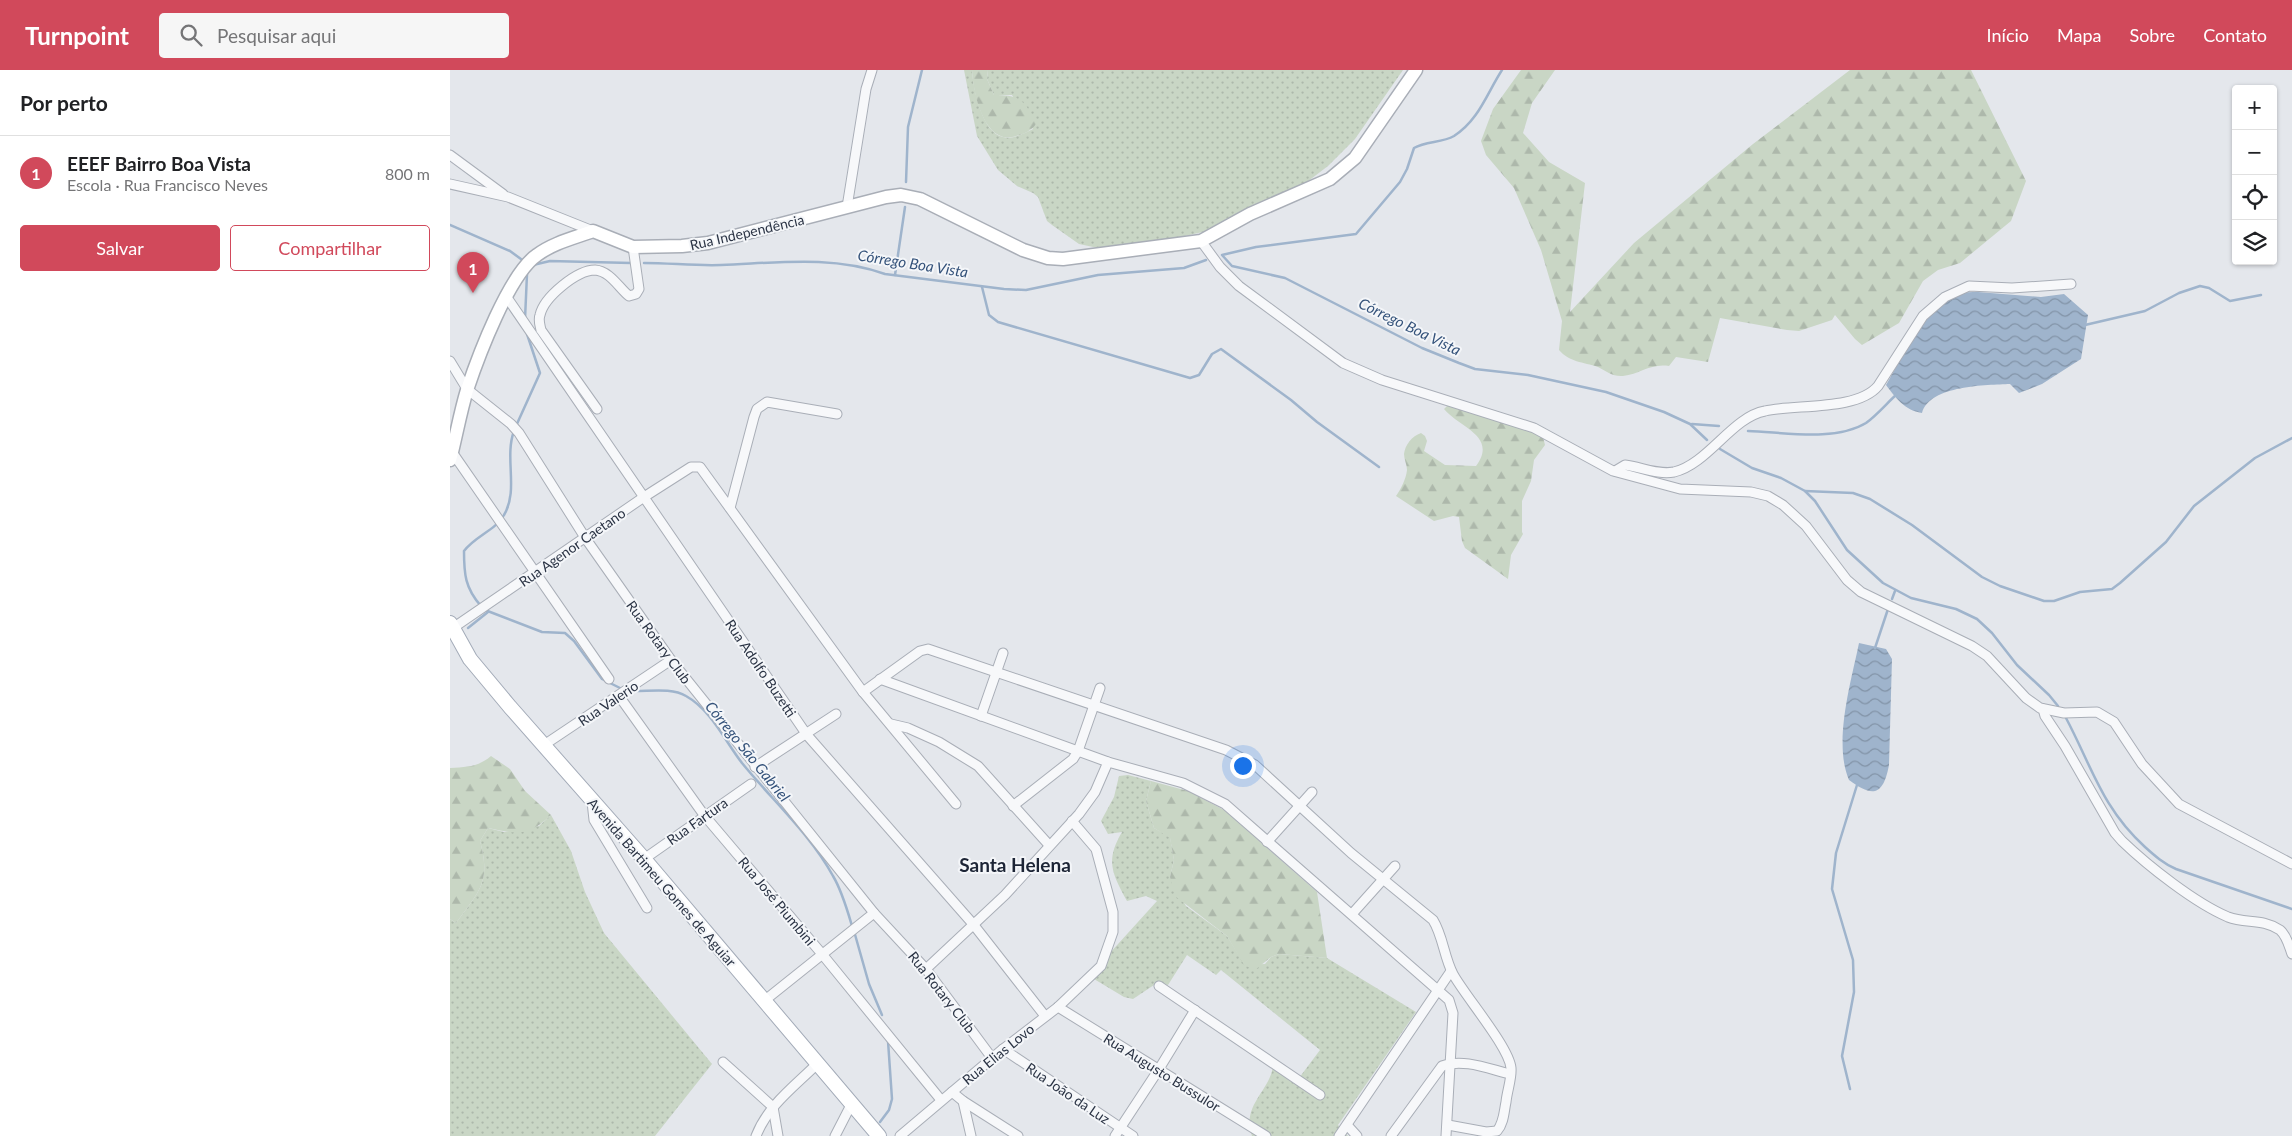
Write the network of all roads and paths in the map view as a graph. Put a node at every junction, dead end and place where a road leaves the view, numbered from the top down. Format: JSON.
{"nodes":[{"id":1,"x":872,"y":70,"type":"edge"},
{"id":2,"x":1416,"y":70,"type":"edge"},
{"id":3,"x":450,"y":155,"type":"edge"},
{"id":4,"x":450,"y":184,"type":"edge"},
{"id":5,"x":508,"y":197,"type":"junction"},
{"id":6,"x":847,"y":207,"type":"junction"},
{"id":7,"x":593,"y":231,"type":"junction"},
{"id":8,"x":1201,"y":240,"type":"junction"},
{"id":9,"x":632,"y":247,"type":"junction"},
{"id":10,"x":2071,"y":284,"type":"dead end"},
{"id":11,"x":506,"y":296,"type":"junction"},
{"id":12,"x":450,"y":361,"type":"edge"},
{"id":13,"x":467,"y":389,"type":"junction"},
{"id":14,"x":597,"y":409,"type":"dead end"},
{"id":15,"x":837,"y":414,"type":"dead end"},
{"id":16,"x":451,"y":456,"type":"edge"},
{"id":17,"x":1615,"y":471,"type":"junction"},
{"id":18,"x":644,"y":497,"type":"junction"},
{"id":19,"x":730,"y":508,"type":"junction"},
{"id":20,"x":586,"y":539,"type":"junction"},
{"id":21,"x":535,"y":574,"type":"junction"},
{"id":22,"x":451,"y":628,"type":"edge"},
{"id":23,"x":1003,"y":653,"type":"dead end"},
{"id":24,"x":671,"y":660,"type":"junction"},
{"id":25,"x":996,"y":672,"type":"junction"},
{"id":26,"x":609,"y":679,"type":"dead end"},
{"id":27,"x":880,"y":679,"type":"junction"},
{"id":28,"x":1100,"y":688,"type":"dead end"},
{"id":29,"x":863,"y":692,"type":"junction"},
{"id":30,"x":623,"y":693,"type":"junction"},
{"id":31,"x":1094,"y":706,"type":"junction"},
{"id":32,"x":2043,"y":709,"type":"junction"},
{"id":33,"x":836,"y":714,"type":"dead end"},
{"id":34,"x":981,"y":716,"type":"junction"},
{"id":35,"x":891,"y":724,"type":"junction"},
{"id":36,"x":807,"y":735,"type":"junction"},
{"id":37,"x":544,"y":745,"type":"junction"},
{"id":38,"x":1078,"y":751,"type":"junction"},
{"id":39,"x":1108,"y":762,"type":"junction"},
{"id":40,"x":755,"y":767,"type":"junction"},
{"id":41,"x":750,"y":784,"type":"dead end"},
{"id":42,"x":1312,"y":792,"type":"dead end"},
{"id":43,"x":592,"y":802,"type":"junction"},
{"id":44,"x":956,"y":804,"type":"dead end"},
{"id":45,"x":1013,"y":806,"type":"junction"},
{"id":46,"x":1299,"y":806,"type":"junction"},
{"id":47,"x":704,"y":815,"type":"junction"},
{"id":48,"x":1072,"y":821,"type":"junction"},
{"id":49,"x":1267,"y":842,"type":"junction"},
{"id":50,"x":1049,"y":845,"type":"junction"},
{"id":51,"x":644,"y":859,"type":"junction"},
{"id":52,"x":2292,"y":864,"type":"edge"},
{"id":53,"x":1395,"y":866,"type":"dead end"},
{"id":54,"x":1384,"y":880,"type":"junction"},
{"id":55,"x":647,"y":908,"type":"dead end"},
{"id":56,"x":874,"y":913,"type":"junction"},
{"id":57,"x":1352,"y":914,"type":"junction"},
{"id":58,"x":973,"y":924,"type":"junction"},
{"id":59,"x":822,"y":954,"type":"junction"},
{"id":60,"x":2292,"y":954,"type":"edge"},
{"id":61,"x":926,"y":969,"type":"junction"},
{"id":62,"x":1451,"y":971,"type":"junction"},
{"id":63,"x":1159,"y":986,"type":"dead end"},
{"id":64,"x":1460,"y":988,"type":"junction"},
{"id":65,"x":1438,"y":990,"type":"junction"},
{"id":66,"x":1449,"y":1000,"type":"junction"},
{"id":67,"x":764,"y":1001,"type":"junction"},
{"id":68,"x":1058,"y":1007,"type":"junction"},
{"id":69,"x":1195,"y":1010,"type":"junction"},
{"id":70,"x":1045,"y":1016,"type":"junction"},
{"id":71,"x":1003,"y":1049,"type":"junction"},
{"id":72,"x":992,"y":1058,"type":"junction"},
{"id":73,"x":723,"y":1062,"type":"dead end"},
{"id":74,"x":1450,"y":1062,"type":"junction"},
{"id":75,"x":818,"y":1064,"type":"junction"},
{"id":76,"x":1159,"y":1070,"type":"junction"},
{"id":77,"x":1510,"y":1074,"type":"junction"},
{"id":78,"x":952,"y":1092,"type":"junction"},
{"id":79,"x":1320,"y":1095,"type":"dead end"},
{"id":80,"x":941,"y":1100,"type":"junction"},
{"id":81,"x":963,"y":1101,"type":"junction"},
{"id":82,"x":852,"y":1103,"type":"junction"},
{"id":83,"x":773,"y":1107,"type":"junction"},
{"id":84,"x":1347,"y":1125,"type":"junction"},
{"id":85,"x":1448,"y":1125,"type":"junction"},
{"id":86,"x":1118,"y":1132,"type":"edge"},
{"id":87,"x":878,"y":1134,"type":"edge"},
{"id":88,"x":756,"y":1136,"type":"edge"},
{"id":89,"x":778,"y":1136,"type":"edge"},
{"id":90,"x":835,"y":1136,"type":"edge"},
{"id":91,"x":900,"y":1136,"type":"edge"},
{"id":92,"x":971,"y":1136,"type":"edge"},
{"id":93,"x":1018,"y":1136,"type":"edge"},
{"id":94,"x":1133,"y":1136,"type":"edge"},
{"id":95,"x":1266,"y":1136,"type":"edge"},
{"id":96,"x":1339,"y":1136,"type":"edge"},
{"id":97,"x":1357,"y":1136,"type":"edge"},
{"id":98,"x":1391,"y":1136,"type":"edge"},
{"id":99,"x":1446,"y":1136,"type":"edge"}],
"edges":[{"from":1,"to":6,"type":"street"},
{"from":2,"to":8,"type":"street"},
{"from":3,"to":5,"type":"street"},
{"from":4,"to":5,"type":"street"},
{"from":5,"to":7,"type":"street"},
{"from":6,"to":8,"type":"street","name":"Rua Independência"},
{"from":6,"to":9,"type":"street","name":"Rua Independência"},
{"from":7,"to":9,"type":"street","name":"Rua Independência"},
{"from":7,"to":11,"type":"street"},
{"from":8,"to":17,"type":"street"},
{"from":9,"to":14,"type":"street"},
{"from":10,"to":17,"type":"street"},
{"from":11,"to":13,"type":"street"},
{"from":11,"to":18,"type":"street","name":"Rua Adolfo Buzetti"},
{"from":12,"to":13,"type":"street","name":"Rua Rotary Club"},
{"from":13,"to":16,"type":"street"},
{"from":13,"to":20,"type":"street","name":"Rua Rotary Club"},
{"from":15,"to":19,"type":"street"},
{"from":16,"to":21,"type":"street"},
{"from":17,"to":32,"type":"street"},
{"from":18,"to":19,"type":"street","name":"Rua Agenor Caetano"},
{"from":18,"to":20,"type":"street","name":"Rua Agenor Caetano"},
{"from":18,"to":36,"type":"street","name":"Rua Adolfo Buzetti"},
{"from":19,"to":29,"type":"street"},
{"from":20,"to":21,"type":"street","name":"Rua Agenor Caetano"},
{"from":20,"to":24,"type":"street","name":"Rua Rotary Club"},
{"from":21,"to":22,"type":"street","name":"Rua Agenor Caetano"},
{"from":21,"to":26,"type":"street"},
{"from":22,"to":37,"type":"main road","name":"Avenida Bartimeu Gomes de Aguiar"},
{"from":23,"to":25,"type":"street"},
{"from":24,"to":30,"type":"street","name":"Rua Valerio"},
{"from":24,"to":40,"type":"street","name":"Rua Rotary Club"},
{"from":25,"to":27,"type":"street"},
{"from":25,"to":31,"type":"street"},
{"from":25,"to":34,"type":"street"},
{"from":27,"to":29,"type":"street"},
{"from":27,"to":34,"type":"street"},
{"from":28,"to":31,"type":"street"},
{"from":29,"to":35,"type":"street"},
{"from":30,"to":37,"type":"street","name":"Rua Valerio"},
{"from":30,"to":47,"type":"street","name":"Rua José Piumbini"},
{"from":31,"to":38,"type":"street"},
{"from":31,"to":46,"type":"street"},
{"from":32,"to":52,"type":"street"},
{"from":32,"to":60,"type":"street"},
{"from":33,"to":36,"type":"street"},
{"from":34,"to":38,"type":"street"},
{"from":35,"to":44,"type":"street"},
{"from":35,"to":45,"type":"street"},
{"from":36,"to":40,"type":"street"},
{"from":36,"to":58,"type":"street","name":"Rua Adolfo Buzetti"},
{"from":37,"to":43,"type":"main road","name":"Avenida Bartimeu Gomes de Aguiar"},
{"from":38,"to":39,"type":"street"},
{"from":38,"to":45,"type":"street"},
{"from":39,"to":48,"type":"street"},
{"from":39,"to":49,"type":"street"},
{"from":40,"to":56,"type":"street","name":"Rua Rotary Club"},
{"from":41,"to":47,"type":"street","name":"Rua Fartura"},
{"from":42,"to":46,"type":"street"},
{"from":43,"to":51,"type":"main road","name":"Avenida Bartimeu Gomes de Aguiar"},
{"from":43,"to":55,"type":"street"},
{"from":45,"to":50,"type":"street"},
{"from":46,"to":49,"type":"street"},
{"from":46,"to":54,"type":"street"},
{"from":47,"to":51,"type":"street","name":"Rua Fartura"},
{"from":47,"to":59,"type":"street","name":"Rua José Piumbini"},
{"from":48,"to":50,"type":"street"},
{"from":48,"to":68,"type":"street","name":"Rua Elias Lovo"},
{"from":49,"to":57,"type":"street"},
{"from":50,"to":58,"type":"street"},
{"from":51,"to":67,"type":"main road","name":"Avenida Bartimeu Gomes de Aguiar"},
{"from":53,"to":54,"type":"street"},
{"from":54,"to":57,"type":"street"},
{"from":54,"to":62,"type":"street"},
{"from":56,"to":59,"type":"street"},
{"from":56,"to":61,"type":"street","name":"Rua Rotary Club"},
{"from":57,"to":65,"type":"street"},
{"from":58,"to":61,"type":"street"},
{"from":58,"to":70,"type":"street","name":"Rua Adolfo Buzetti"},
{"from":59,"to":67,"type":"street"},
{"from":59,"to":80,"type":"street","name":"Rua José Piumbini"},
{"from":61,"to":72,"type":"street","name":"Rua Rotary Club"},
{"from":62,"to":64,"type":"street"},
{"from":62,"to":65,"type":"street"},
{"from":63,"to":69,"type":"street"},
{"from":64,"to":66,"type":"street"},
{"from":64,"to":77,"type":"street"},
{"from":65,"to":66,"type":"street"},
{"from":65,"to":84,"type":"street"},
{"from":66,"to":74,"type":"street"},
{"from":67,"to":75,"type":"main road","name":"Avenida Bartimeu Gomes de Aguiar"},
{"from":68,"to":70,"type":"street","name":"Rua Elias Lovo"},
{"from":68,"to":76,"type":"street","name":"Rua Augusto Bussulor"},
{"from":69,"to":76,"type":"street"},
{"from":69,"to":79,"type":"street"},
{"from":70,"to":71,"type":"street","name":"Rua Elias Lovo"},
{"from":71,"to":72,"type":"street","name":"Rua Elias Lovo"},
{"from":71,"to":86,"type":"street","name":"Rua João da Luz"},
{"from":72,"to":78,"type":"street","name":"Rua Elias Lovo"},
{"from":73,"to":83,"type":"street"},
{"from":74,"to":77,"type":"street"},
{"from":74,"to":85,"type":"street"},
{"from":74,"to":98,"type":"street"},
{"from":75,"to":82,"type":"main road","name":"Avenida Bartimeu Gomes de Aguiar"},
{"from":75,"to":83,"type":"street"},
{"from":76,"to":86,"type":"street"},
{"from":76,"to":95,"type":"street","name":"Rua Augusto Bussulor"},
{"from":77,"to":85,"type":"street"},
{"from":78,"to":80,"type":"street","name":"Rua Elias Lovo"},
{"from":78,"to":81,"type":"street"},
{"from":80,"to":91,"type":"street","name":"Rua Elias Lovo"},
{"from":81,"to":92,"type":"street"},
{"from":81,"to":93,"type":"street"},
{"from":82,"to":87,"type":"main road","name":"Avenida Bartimeu Gomes de Aguiar"},
{"from":82,"to":90,"type":"street"},
{"from":83,"to":88,"type":"street"},
{"from":83,"to":89,"type":"street"},
{"from":84,"to":96,"type":"street"},
{"from":84,"to":97,"type":"street"},
{"from":85,"to":99,"type":"street"},
{"from":86,"to":94,"type":"street","name":"Rua João da Luz"}]}
